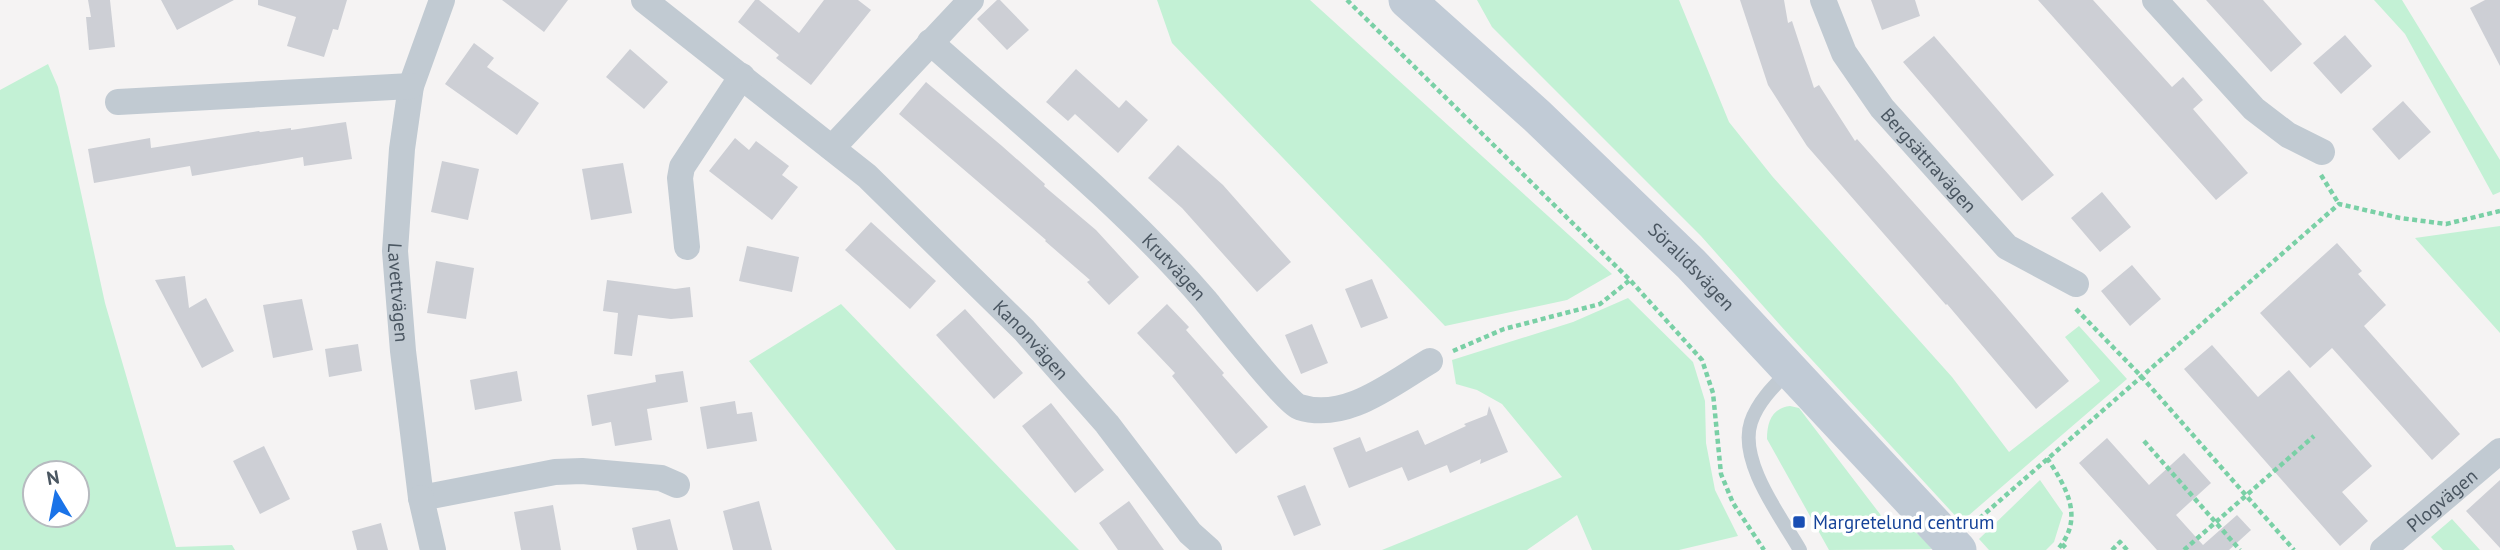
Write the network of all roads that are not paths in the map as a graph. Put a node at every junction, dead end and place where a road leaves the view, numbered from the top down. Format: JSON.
{"nodes":[{"id":1,"x":442,"y":0,"type":"edge"},
{"id":2,"x":644,"y":0,"type":"edge"},
{"id":3,"x":971,"y":0,"type":"edge"},
{"id":4,"x":1407,"y":0,"type":"edge"},
{"id":5,"x":1823,"y":0,"type":"edge"},
{"id":6,"x":2155,"y":0,"type":"edge"},
{"id":7,"x":930,"y":42,"type":"junction"},
{"id":8,"x":742,"y":76,"type":"junction"},
{"id":9,"x":411,"y":86,"type":"junction"},
{"id":10,"x":118,"y":102,"type":"dead end"},
{"id":11,"x":832,"y":148,"type":"junction"},
{"id":12,"x":2322,"y":152,"type":"dead end"},
{"id":13,"x":687,"y":247,"type":"dead end"},
{"id":14,"x":2076,"y":284,"type":"road end"},
{"id":15,"x":1430,"y":361,"type":"road end"},
{"id":16,"x":1791,"y":369,"type":"junction"},
{"id":17,"x":2500,"y":451,"type":"edge"},
{"id":18,"x":677,"y":485,"type":"dead end"},
{"id":19,"x":421,"y":498,"type":"junction"},
{"id":20,"x":1961,"y":541,"type":"edge"},
{"id":21,"x":433,"y":550,"type":"edge"},
{"id":22,"x":1209,"y":550,"type":"edge"},
{"id":23,"x":1800,"y":550,"type":"edge"},
{"id":24,"x":2383,"y":550,"type":"edge"}],
"edges":[{"from":1,"to":9,"type":"street","name":"Lavettvägen"},
{"from":2,"to":8,"type":"street","name":"Kanonvägen"},
{"from":3,"to":7,"type":"street"},
{"from":4,"to":16,"type":"street","name":"Söralidsvägen"},
{"from":5,"to":14,"type":"street","name":"Bergsättravägen"},
{"from":6,"to":12,"type":"street"},
{"from":7,"to":11,"type":"street"},
{"from":7,"to":15,"type":"street","name":"Krutvägen"},
{"from":8,"to":11,"type":"street","name":"Kanonvägen"},
{"from":8,"to":13,"type":"street"},
{"from":9,"to":10,"type":"street"},
{"from":9,"to":19,"type":"street","name":"Lavettvägen"},
{"from":11,"to":22,"type":"street","name":"Kanonvägen"},
{"from":16,"to":20,"type":"street","name":"Söralidsvägen"},
{"from":16,"to":23,"type":"lane"},
{"from":17,"to":24,"type":"street","name":"Plogvägen"},
{"from":18,"to":19,"type":"street"},
{"from":19,"to":21,"type":"street","name":"Lavettvägen"}]}
